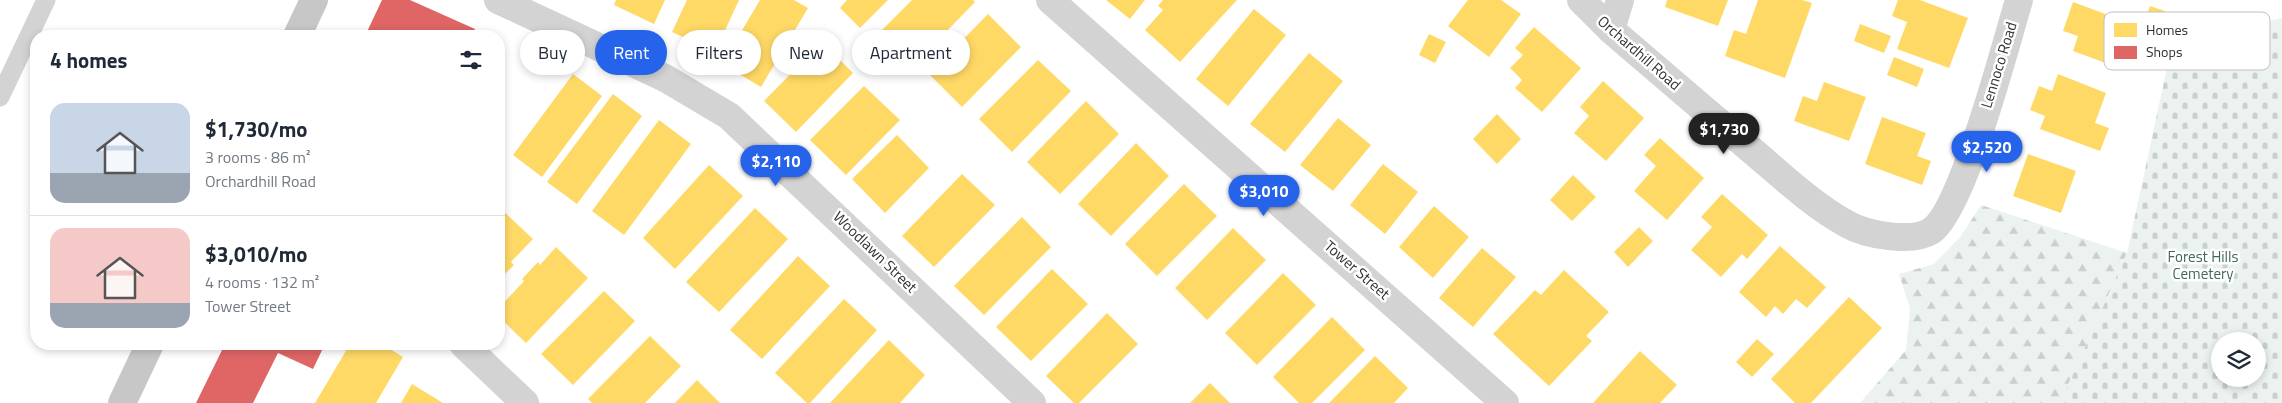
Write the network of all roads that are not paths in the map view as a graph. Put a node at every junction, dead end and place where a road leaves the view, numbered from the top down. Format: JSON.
{"nodes":[{"id":1,"x":46,"y":0,"type":"edge"},
{"id":2,"x":314,"y":0,"type":"edge"},
{"id":3,"x":498,"y":0,"type":"edge"},
{"id":4,"x":1050,"y":0,"type":"edge"},
{"id":5,"x":1581,"y":0,"type":"edge"},
{"id":6,"x":1620,"y":0,"type":"edge"},
{"id":7,"x":2020,"y":0,"type":"edge"},
{"id":8,"x":32,"y":30,"type":"edge"},
{"id":9,"x":300,"y":30,"type":"edge"},
{"id":10,"x":1611,"y":30,"type":"junction"},
{"id":11,"x":30,"y":34,"type":"edge"},
{"id":12,"x":0,"y":97,"type":"edge"},
{"id":13,"x":1865,"y":230,"type":"joint"},
{"id":14,"x":147,"y":350,"type":"edge"},
{"id":15,"x":469,"y":350,"type":"edge"},
{"id":16,"x":122,"y":403,"type":"edge"},
{"id":17,"x":525,"y":403,"type":"edge"},
{"id":18,"x":1032,"y":403,"type":"edge"},
{"id":19,"x":1505,"y":403,"type":"edge"}],
"edges":[{"from":1,"to":8,"type":"lane"},
{"from":2,"to":9,"type":"main road"},
{"from":3,"to":18,"type":"street","name":"Woodlawn Street"},
{"from":4,"to":19,"type":"street","name":"Tower Street"},
{"from":5,"to":10,"type":"street","name":"Orchardhill Road"},
{"from":6,"to":10,"type":"street"},
{"from":7,"to":13,"type":"street","name":"Lennoco Road"},
{"from":10,"to":13,"type":"street","name":"Orchardhill Road"},
{"from":11,"to":12,"type":"lane"},
{"from":14,"to":16,"type":"main road"},
{"from":15,"to":17,"type":"street"}]}
